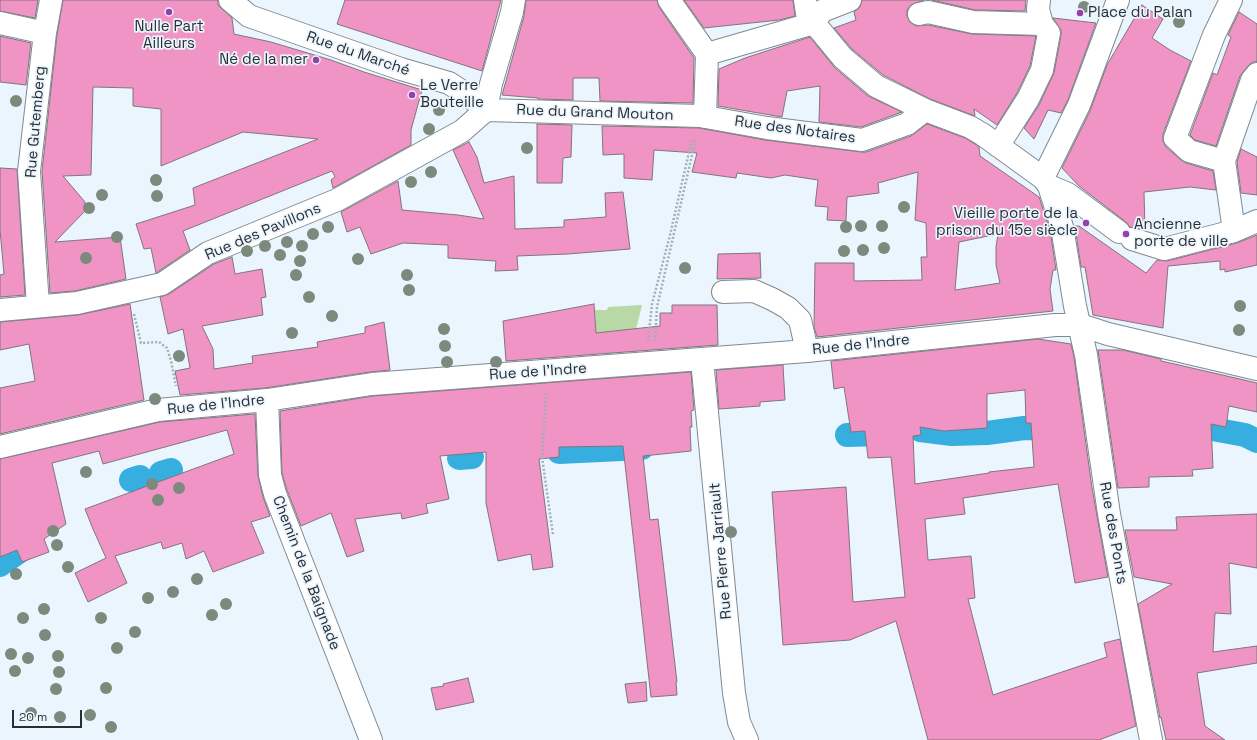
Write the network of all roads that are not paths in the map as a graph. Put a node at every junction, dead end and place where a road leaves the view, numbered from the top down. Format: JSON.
{"nodes":[{"id":1,"x":51,"y":0,"type":"edge"},
{"id":2,"x":230,"y":0,"type":"edge"},
{"id":3,"x":514,"y":0,"type":"edge"},
{"id":4,"x":668,"y":0,"type":"edge"},
{"id":5,"x":805,"y":0,"type":"edge"},
{"id":6,"x":850,"y":0,"type":"edge"},
{"id":7,"x":1039,"y":0,"type":"edge"},
{"id":8,"x":1118,"y":0,"type":"edge"},
{"id":9,"x":1231,"y":0,"type":"edge"},
{"id":10,"x":919,"y":14,"type":"dead end"},
{"id":11,"x":0,"y":23,"type":"edge"},
{"id":12,"x":814,"y":23,"type":"junction"},
{"id":13,"x":1042,"y":24,"type":"junction"},
{"id":14,"x":45,"y":33,"type":"junction"},
{"id":15,"x":707,"y":54,"type":"junction"},
{"id":16,"x":1257,"y":74,"type":"edge"},
{"id":17,"x":486,"y":110,"type":"junction"},
{"id":18,"x":925,"y":110,"type":"junction"},
{"id":19,"x":700,"y":116,"type":"junction"},
{"id":20,"x":998,"y":146,"type":"junction"},
{"id":21,"x":1224,"y":161,"type":"junction"},
{"id":22,"x":1046,"y":182,"type":"junction"},
{"id":23,"x":1257,"y":221,"type":"edge"},
{"id":24,"x":1234,"y":231,"type":"junction"},
{"id":25,"x":724,"y":292,"type":"dead end"},
{"id":26,"x":38,"y":306,"type":"junction"},
{"id":27,"x":0,"y":310,"type":"edge"},
{"id":28,"x":1080,"y":325,"type":"junction"},
{"id":29,"x":807,"y":351,"type":"junction"},
{"id":30,"x":702,"y":360,"type":"junction"},
{"id":31,"x":1257,"y":369,"type":"edge"},
{"id":32,"x":267,"y":400,"type":"junction"},
{"id":33,"x":0,"y":447,"type":"edge"},
{"id":34,"x":371,"y":740,"type":"edge"},
{"id":35,"x":747,"y":740,"type":"edge"},
{"id":36,"x":1151,"y":740,"type":"edge"}],
"edges":[{"from":1,"to":14,"type":"street","name":"Rue Gutemberg"},
{"from":2,"to":17,"type":"street","name":"Rue du Marché"},
{"from":3,"to":17,"type":"street"},
{"from":4,"to":15,"type":"street"},
{"from":5,"to":12,"type":"street"},
{"from":6,"to":12,"type":"street"},
{"from":7,"to":13,"type":"street"},
{"from":8,"to":22,"type":"street"},
{"from":9,"to":21,"type":"street"},
{"from":10,"to":13,"type":"street"},
{"from":11,"to":14,"type":"street"},
{"from":12,"to":15,"type":"street"},
{"from":12,"to":18,"type":"street"},
{"from":13,"to":20,"type":"street"},
{"from":14,"to":26,"type":"street","name":"Rue Gutemberg"},
{"from":15,"to":19,"type":"street"},
{"from":16,"to":21,"type":"street"},
{"from":17,"to":19,"type":"street","name":"Rue du Grand Mouton"},
{"from":17,"to":26,"type":"street","name":"Rue des Pavillons"},
{"from":18,"to":19,"type":"street","name":"Rue des Notaires"},
{"from":18,"to":20,"type":"street"},
{"from":20,"to":22,"type":"street"},
{"from":21,"to":24,"type":"street"},
{"from":22,"to":24,"type":"street"},
{"from":22,"to":28,"type":"street","name":"Rue des Ponts"},
{"from":23,"to":24,"type":"street"},
{"from":25,"to":29,"type":"street"},
{"from":26,"to":27,"type":"street","name":"Rue des Pavillons"},
{"from":28,"to":29,"type":"street","name":"Rue de l'Indre"},
{"from":28,"to":31,"type":"street","name":"Rue de l'Indre"},
{"from":28,"to":36,"type":"street","name":"Rue des Ponts"},
{"from":29,"to":30,"type":"street","name":"Rue de l'Indre"},
{"from":30,"to":32,"type":"street","name":"Rue de l'Indre"},
{"from":30,"to":35,"type":"street","name":"Rue Pierre Jarriault"},
{"from":32,"to":33,"type":"street","name":"Rue de l'Indre"},
{"from":32,"to":34,"type":"street","name":"Chemin de la Baignade"}]}
